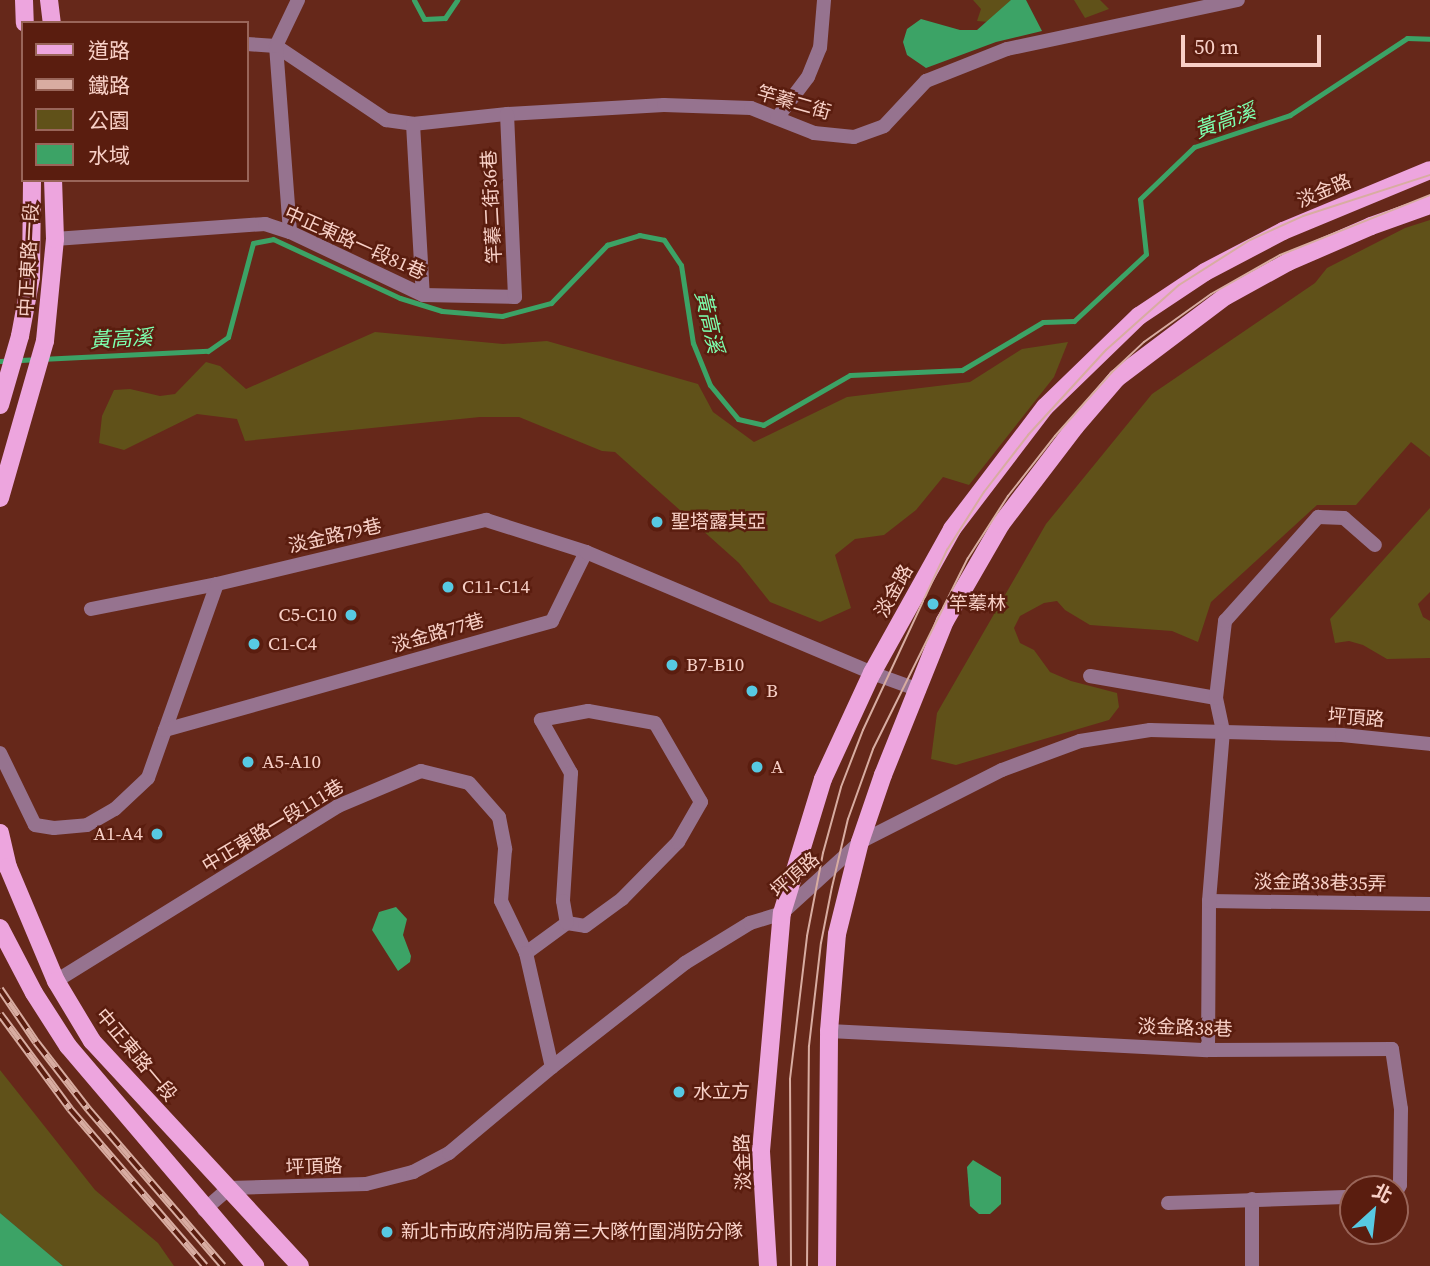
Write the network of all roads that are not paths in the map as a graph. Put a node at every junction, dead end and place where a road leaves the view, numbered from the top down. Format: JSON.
{"nodes":[{"id":1,"x":24,"y":0,"type":"edge"},
{"id":2,"x":49,"y":0,"type":"edge"},
{"id":3,"x":298,"y":0,"type":"edge"},
{"id":4,"x":824,"y":0,"type":"edge"},
{"id":5,"x":1238,"y":0,"type":"edge"},
{"id":6,"x":25,"y":21,"type":"edge"},
{"id":7,"x":52,"y":21,"type":"edge"},
{"id":8,"x":248,"y":44,"type":"edge"},
{"id":9,"x":276,"y":46,"type":"junction"},
{"id":10,"x":507,"y":114,"type":"junction"},
{"id":11,"x":777,"y":118,"type":"junction"},
{"id":12,"x":413,"y":124,"type":"junction"},
{"id":13,"x":1430,"y":170,"type":"edge"},
{"id":14,"x":32,"y":182,"type":"edge"},
{"id":15,"x":53,"y":182,"type":"edge"},
{"id":16,"x":1430,"y":205,"type":"edge"},
{"id":17,"x":290,"y":232,"type":"junction"},
{"id":18,"x":55,"y":239,"type":"junction"},
{"id":19,"x":424,"y":295,"type":"junction"},
{"id":20,"x":515,"y":297,"type":"joint"},
{"id":21,"x":0,"y":404,"type":"edge"},
{"id":22,"x":0,"y":498,"type":"edge"},
{"id":23,"x":1375,"y":545,"type":"dead end"},
{"id":24,"x":586,"y":552,"type":"junction"},
{"id":25,"x":217,"y":583,"type":"junction"},
{"id":26,"x":91,"y":609,"type":"dead end"},
{"id":27,"x":872,"y":673,"type":"junction"},
{"id":28,"x":1090,"y":676,"type":"dead end"},
{"id":29,"x":919,"y":690,"type":"junction"},
{"id":30,"x":1216,"y":698,"type":"junction"},
{"id":31,"x":165,"y":730,"type":"junction"},
{"id":32,"x":1223,"y":731,"type":"junction"},
{"id":33,"x":1430,"y":744,"type":"edge"},
{"id":34,"x":0,"y":753,"type":"edge"},
{"id":35,"x":0,"y":833,"type":"edge"},
{"id":36,"x":860,"y":842,"type":"junction"},
{"id":37,"x":1209,"y":901,"type":"junction"},
{"id":38,"x":1430,"y":904,"type":"edge"},
{"id":39,"x":782,"y":914,"type":"junction"},
{"id":40,"x":567,"y":923,"type":"junction"},
{"id":41,"x":0,"y":928,"type":"edge"},
{"id":42,"x":526,"y":953,"type":"junction"},
{"id":43,"x":55,"y":981,"type":"junction"},
{"id":44,"x":829,"y":1031,"type":"junction"},
{"id":45,"x":1208,"y":1050,"type":"junction"},
{"id":46,"x":552,"y":1067,"type":"junction"},
{"id":47,"x":1401,"y":1175,"type":"edge"},
{"id":48,"x":229,"y":1188,"type":"junction"},
{"id":49,"x":1339,"y":1197,"type":"edge"},
{"id":50,"x":1252,"y":1199,"type":"junction"},
{"id":51,"x":1168,"y":1203,"type":"dead end"},
{"id":52,"x":205,"y":1210,"type":"junction"},
{"id":53,"x":255,"y":1266,"type":"edge"},
{"id":54,"x":300,"y":1266,"type":"edge"},
{"id":55,"x":768,"y":1266,"type":"edge"},
{"id":56,"x":827,"y":1266,"type":"edge"},
{"id":57,"x":1252,"y":1266,"type":"edge"}],
"edges":[{"from":1,"to":6,"type":"main road"},
{"from":2,"to":7,"type":"main road"},
{"from":3,"to":9,"type":"street"},
{"from":4,"to":11,"type":"street"},
{"from":5,"to":11,"type":"street","name":"竿蓁二街"},
{"from":8,"to":9,"type":"street","name":"竿蓁二街"},
{"from":9,"to":12,"type":"street","name":"竿蓁二街"},
{"from":9,"to":17,"type":"street"},
{"from":10,"to":11,"type":"street","name":"竿蓁二街"},
{"from":10,"to":12,"type":"street","name":"竿蓁二街"},
{"from":10,"to":20,"type":"street","name":"竿蓁二街36巷"},
{"from":12,"to":19,"type":"street"},
{"from":13,"to":27,"type":"main road","name":"淡金路"},
{"from":14,"to":21,"type":"main road","name":"中正東路一段"},
{"from":15,"to":18,"type":"main road","name":"中正東路一段"},
{"from":16,"to":29,"type":"main road"},
{"from":17,"to":18,"type":"street","name":"中正東路一段81巷"},
{"from":17,"to":19,"type":"street","name":"中正東路一段81巷"},
{"from":18,"to":22,"type":"main road","name":"中正東路一段"},
{"from":19,"to":20,"type":"street","name":"中正東路一段81巷"},
{"from":23,"to":30,"type":"street"},
{"from":24,"to":25,"type":"street","name":"淡金路79巷"},
{"from":24,"to":27,"type":"street"},
{"from":24,"to":31,"type":"street","name":"淡金路77巷"},
{"from":25,"to":26,"type":"street","name":"淡金路79巷"},
{"from":25,"to":31,"type":"street"},
{"from":27,"to":29,"type":"street"},
{"from":27,"to":39,"type":"main road","name":"淡金路"},
{"from":28,"to":30,"type":"street"},
{"from":29,"to":36,"type":"main road"},
{"from":30,"to":32,"type":"street"},
{"from":31,"to":34,"type":"street"},
{"from":32,"to":33,"type":"street","name":"坪頂路"},
{"from":32,"to":36,"type":"street","name":"坪頂路"},
{"from":32,"to":37,"type":"street"},
{"from":35,"to":43,"type":"main road","name":"中正東路一段"},
{"from":36,"to":39,"type":"street","name":"坪頂路"},
{"from":36,"to":44,"type":"main road"},
{"from":37,"to":38,"type":"street","name":"淡金路38巷35弄"},
{"from":37,"to":45,"type":"street"},
{"from":39,"to":46,"type":"street","name":"坪頂路"},
{"from":39,"to":55,"type":"main road","name":"淡金路"},
{"from":40,"to":40,"type":"street"},
{"from":40,"to":42,"type":"street"},
{"from":41,"to":52,"type":"main road"},
{"from":42,"to":43,"type":"street","name":"中正東路一段111巷"},
{"from":42,"to":46,"type":"street","name":"中正東路一段111巷"},
{"from":43,"to":48,"type":"main road","name":"中正東路一段"},
{"from":44,"to":45,"type":"street","name":"淡金路38巷"},
{"from":44,"to":56,"type":"main road"},
{"from":45,"to":47,"type":"street","name":"淡金路38巷"},
{"from":46,"to":48,"type":"street","name":"坪頂路"},
{"from":48,"to":52,"type":"street"},
{"from":48,"to":54,"type":"main road","name":"中正東路一段"},
{"from":49,"to":50,"type":"street"},
{"from":50,"to":51,"type":"street"},
{"from":50,"to":57,"type":"street"},
{"from":52,"to":53,"type":"main road"}]}
